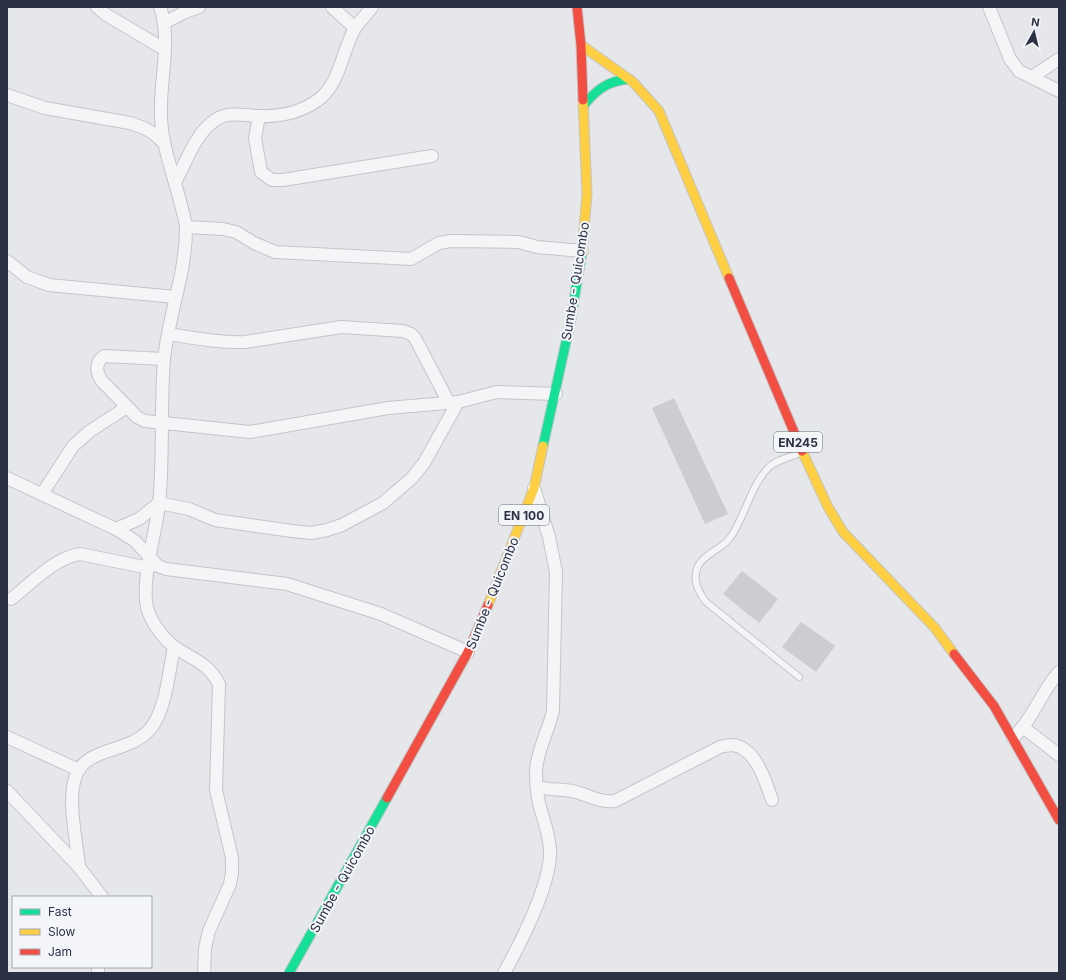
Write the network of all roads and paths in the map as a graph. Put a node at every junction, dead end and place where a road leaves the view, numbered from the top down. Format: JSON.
{"nodes":[{"id":1,"x":97,"y":7,"type":"edge"},
{"id":2,"x":160,"y":7,"type":"edge"},
{"id":3,"x":199,"y":7,"type":"edge"},
{"id":4,"x":332,"y":7,"type":"edge"},
{"id":5,"x":372,"y":7,"type":"edge"},
{"id":6,"x":577,"y":7,"type":"edge"},
{"id":7,"x":989,"y":7,"type":"edge"},
{"id":8,"x":166,"y":22,"type":"junction"},
{"id":9,"x":355,"y":28,"type":"junction"},
{"id":10,"x":581,"y":45,"type":"junction"},
{"id":11,"x":164,"y":49,"type":"junction"},
{"id":12,"x":1059,"y":59,"type":"edge"},
{"id":13,"x":1032,"y":77,"type":"junction"},
{"id":14,"x":630,"y":79,"type":"junction"},
{"id":15,"x":1059,"y":91,"type":"edge"},
{"id":16,"x":7,"y":95,"type":"edge"},
{"id":17,"x":584,"y":105,"type":"junction"},
{"id":18,"x":259,"y":116,"type":"junction"},
{"id":19,"x":163,"y":142,"type":"junction"},
{"id":20,"x":432,"y":156,"type":"dead end"},
{"id":21,"x":175,"y":182,"type":"junction"},
{"id":22,"x":186,"y":227,"type":"junction"},
{"id":23,"x":582,"y":251,"type":"junction"},
{"id":24,"x":7,"y":261,"type":"edge"},
{"id":25,"x":176,"y":297,"type":"junction"},
{"id":26,"x":169,"y":334,"type":"junction"},
{"id":27,"x":164,"y":359,"type":"junction"},
{"id":28,"x":556,"y":394,"type":"junction"},
{"id":29,"x":453,"y":403,"type":"junction"},
{"id":30,"x":127,"y":408,"type":"junction"},
{"id":31,"x":162,"y":423,"type":"junction"},
{"id":32,"x":803,"y":453,"type":"junction"},
{"id":33,"x":9,"y":482,"type":"edge"},
{"id":34,"x":534,"y":488,"type":"junction"},
{"id":35,"x":42,"y":494,"type":"junction"},
{"id":36,"x":159,"y":503,"type":"junction"},
{"id":37,"x":116,"y":529,"type":"junction"},
{"id":38,"x":150,"y":563,"type":"junction"},
{"id":39,"x":11,"y":599,"type":"dead end"},
{"id":40,"x":174,"y":647,"type":"junction"},
{"id":41,"x":468,"y":652,"type":"junction"},
{"id":42,"x":1059,"y":672,"type":"edge"},
{"id":43,"x":799,"y":677,"type":"dead end"},
{"id":44,"x":1024,"y":728,"type":"junction"},
{"id":45,"x":7,"y":737,"type":"edge"},
{"id":46,"x":1013,"y":738,"type":"junction"},
{"id":47,"x":1059,"y":755,"type":"edge"},
{"id":48,"x":79,"y":770,"type":"junction"},
{"id":49,"x":537,"y":787,"type":"junction"},
{"id":50,"x":7,"y":791,"type":"edge"},
{"id":51,"x":772,"y":800,"type":"dead end"},
{"id":52,"x":1059,"y":820,"type":"edge"},
{"id":53,"x":79,"y":867,"type":"junction"},
{"id":54,"x":101,"y":896,"type":"edge"},
{"id":55,"x":204,"y":973,"type":"edge"},
{"id":56,"x":290,"y":973,"type":"edge"},
{"id":57,"x":504,"y":973,"type":"edge"}],
"edges":[{"from":1,"to":11,"type":"street"},
{"from":2,"to":8,"type":"street"},
{"from":3,"to":8,"type":"street"},
{"from":4,"to":9,"type":"street"},
{"from":5,"to":9,"type":"street"},
{"from":6,"to":10,"type":"main road","name":"Sumbe - Quicombo","number":"EN 100"},
{"from":7,"to":13,"type":"street"},
{"from":8,"to":11,"type":"street"},
{"from":9,"to":18,"type":"street"},
{"from":10,"to":14,"type":"main road","number":"EN245"},
{"from":10,"to":17,"type":"main road","name":"Sumbe - Quicombo","number":"EN 100"},
{"from":11,"to":19,"type":"street"},
{"from":12,"to":13,"type":"street"},
{"from":13,"to":15,"type":"street"},
{"from":14,"to":17,"type":"main road"},
{"from":14,"to":32,"type":"main road","number":"EN245"},
{"from":16,"to":19,"type":"street"},
{"from":17,"to":23,"type":"main road","name":"Sumbe - Quicombo","number":"EN 100"},
{"from":18,"to":20,"type":"street"},
{"from":18,"to":21,"type":"street"},
{"from":19,"to":21,"type":"street"},
{"from":21,"to":22,"type":"street"},
{"from":22,"to":23,"type":"street"},
{"from":22,"to":25,"type":"street"},
{"from":23,"to":28,"type":"main road","name":"Sumbe - Quicombo","number":"EN 100"},
{"from":24,"to":25,"type":"street"},
{"from":25,"to":26,"type":"street"},
{"from":26,"to":27,"type":"street"},
{"from":26,"to":29,"type":"street"},
{"from":27,"to":30,"type":"street"},
{"from":27,"to":31,"type":"street"},
{"from":28,"to":29,"type":"street"},
{"from":28,"to":34,"type":"main road","name":"Sumbe - Quicombo","number":"EN 100"},
{"from":29,"to":31,"type":"street"},
{"from":29,"to":36,"type":"street"},
{"from":30,"to":31,"type":"street"},
{"from":30,"to":35,"type":"street"},
{"from":31,"to":36,"type":"street"},
{"from":32,"to":43,"type":"lane"},
{"from":32,"to":46,"type":"main road","number":"EN245"},
{"from":33,"to":35,"type":"street"},
{"from":34,"to":41,"type":"main road","name":"Sumbe - Quicombo","number":"EN 100"},
{"from":34,"to":49,"type":"street"},
{"from":35,"to":37,"type":"street"},
{"from":36,"to":37,"type":"street"},
{"from":36,"to":38,"type":"street"},
{"from":37,"to":38,"type":"street"},
{"from":38,"to":39,"type":"street"},
{"from":38,"to":40,"type":"street"},
{"from":38,"to":41,"type":"street"},
{"from":40,"to":48,"type":"street"},
{"from":40,"to":55,"type":"street"},
{"from":41,"to":56,"type":"main road","name":"Sumbe - Quicombo","number":"EN 100"},
{"from":42,"to":44,"type":"street"},
{"from":44,"to":46,"type":"street"},
{"from":44,"to":47,"type":"street"},
{"from":45,"to":48,"type":"street"},
{"from":46,"to":52,"type":"main road","number":"EN245"},
{"from":48,"to":53,"type":"street"},
{"from":49,"to":51,"type":"street"},
{"from":49,"to":57,"type":"street"},
{"from":50,"to":53,"type":"street"},
{"from":53,"to":54,"type":"street"}]}
